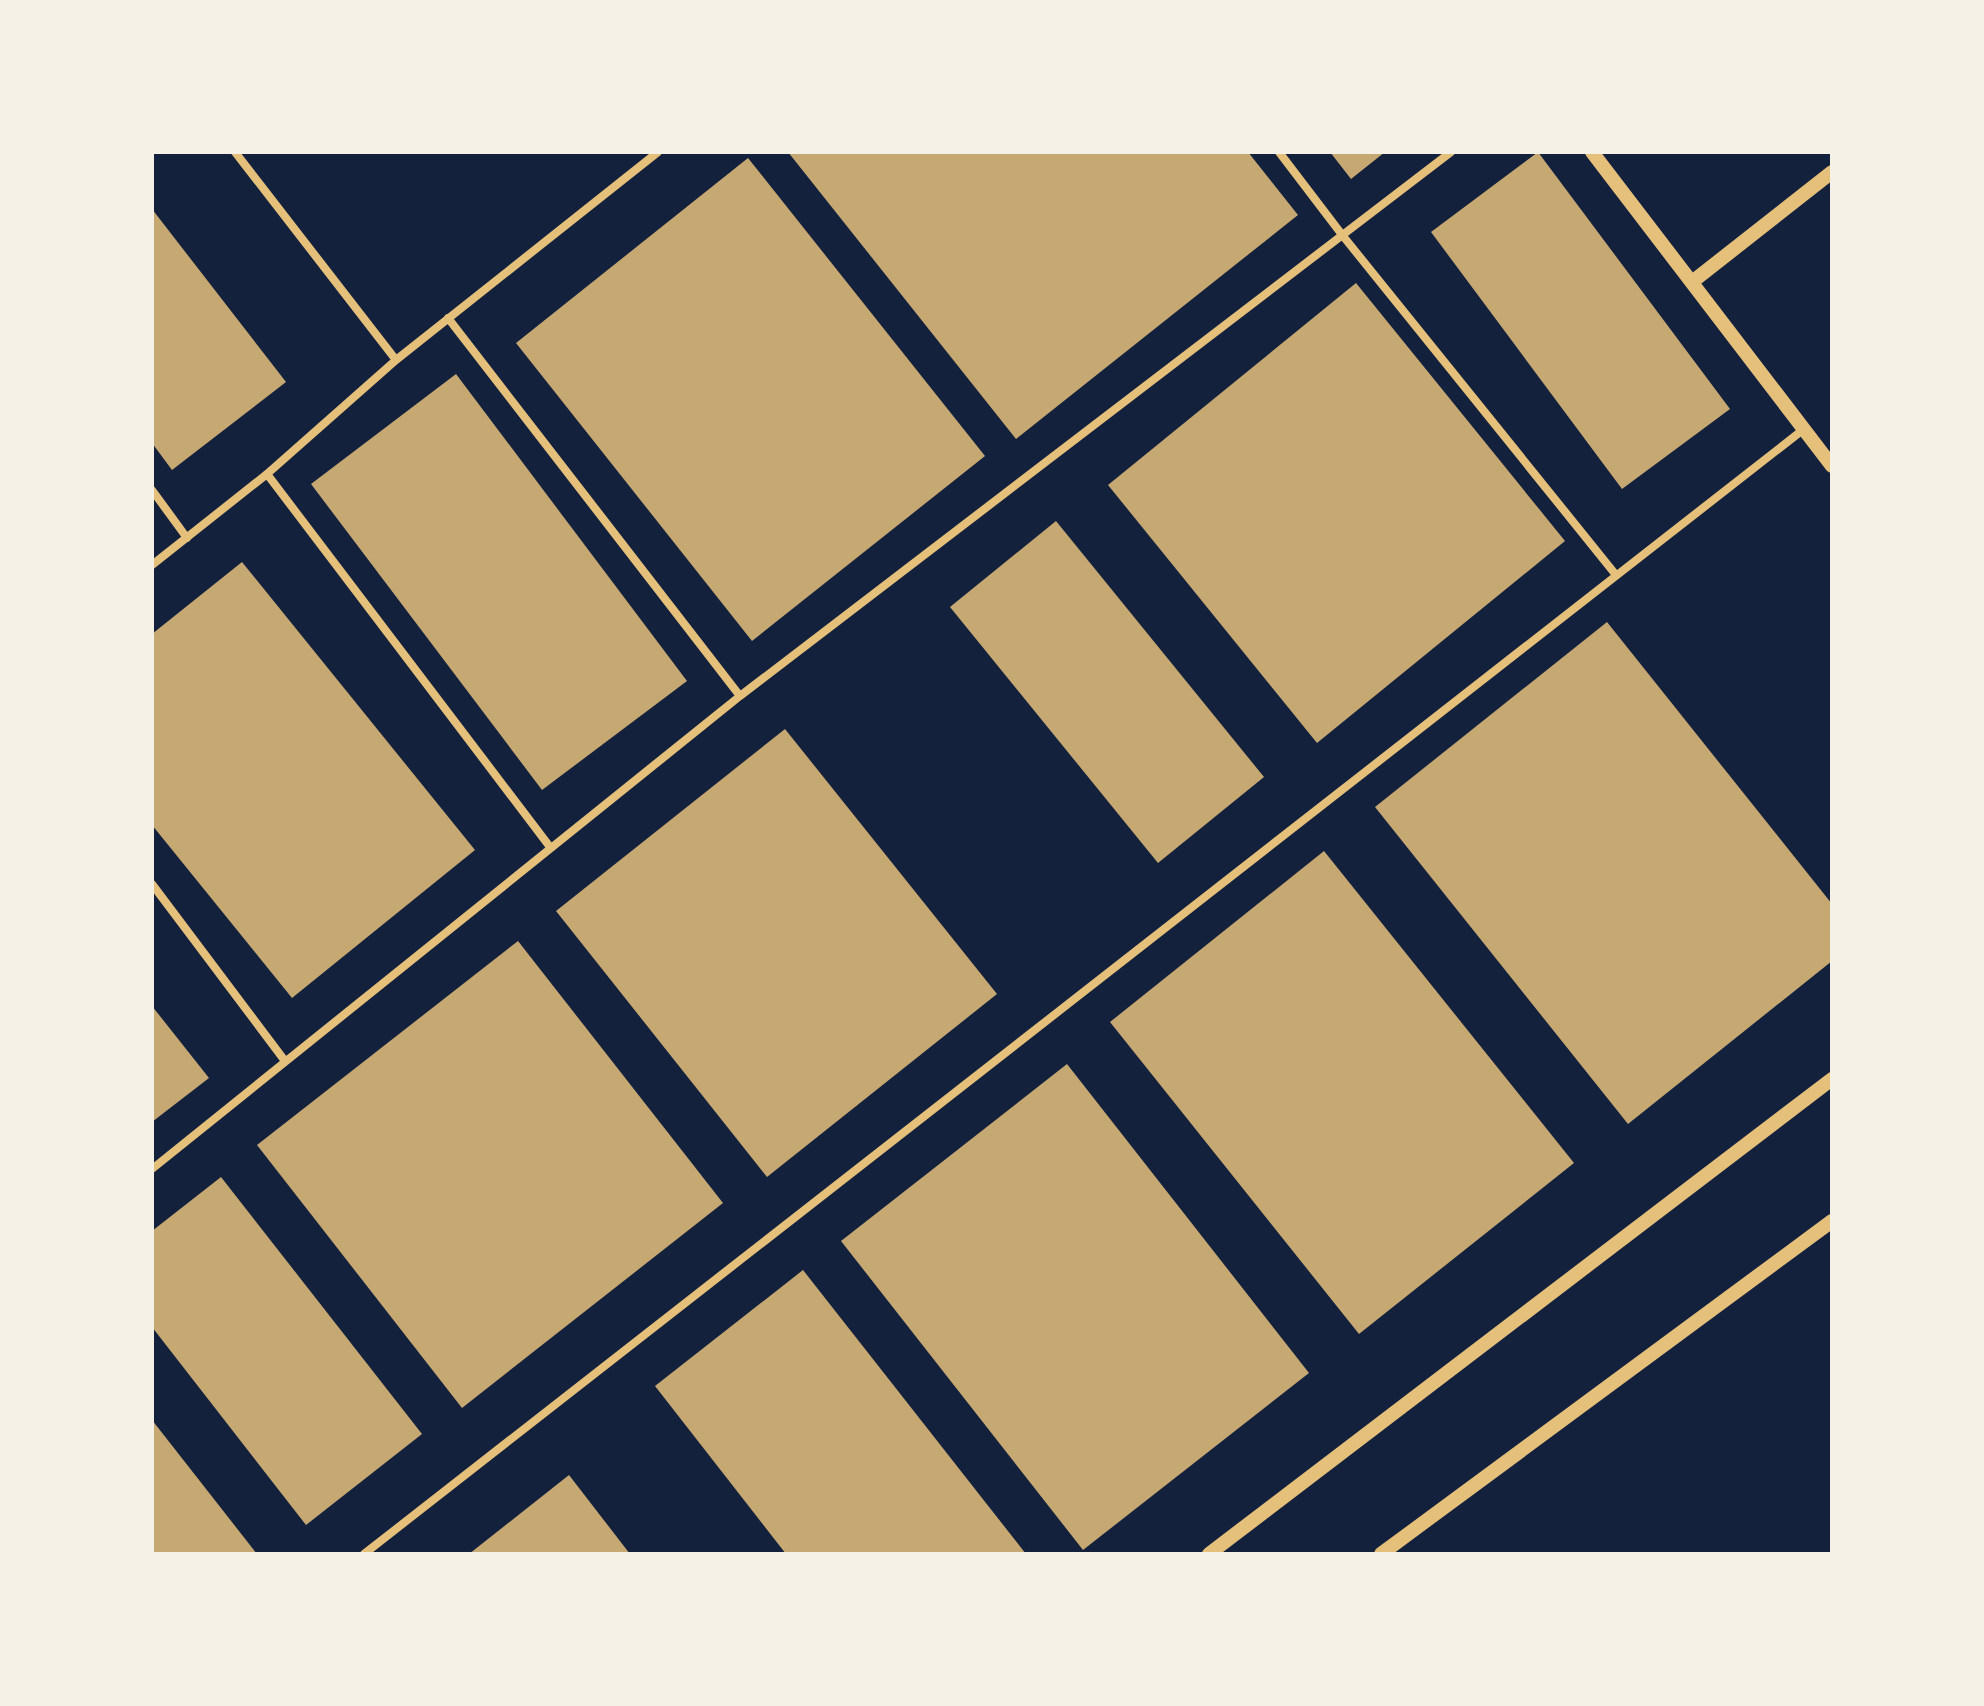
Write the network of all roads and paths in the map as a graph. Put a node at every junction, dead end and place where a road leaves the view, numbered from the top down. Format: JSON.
{"nodes":[{"id":1,"x":235,"y":152,"type":"edge"},
{"id":2,"x":658,"y":152,"type":"edge"},
{"id":3,"x":1279,"y":152,"type":"edge"},
{"id":4,"x":1451,"y":152,"type":"edge"},
{"id":5,"x":1592,"y":152,"type":"edge"},
{"id":6,"x":1832,"y":172,"type":"edge"},
{"id":7,"x":1343,"y":236,"type":"junction"},
{"id":8,"x":1692,"y":282,"type":"junction"},
{"id":9,"x":448,"y":318,"type":"junction"},
{"id":10,"x":396,"y":360,"type":"junction"},
{"id":11,"x":1804,"y":429,"type":"junction"},
{"id":12,"x":1832,"y":466,"type":"edge"},
{"id":13,"x":267,"y":474,"type":"junction"},
{"id":14,"x":152,"y":490,"type":"edge"},
{"id":15,"x":187,"y":538,"type":"junction"},
{"id":16,"x":152,"y":565,"type":"edge"},
{"id":17,"x":1616,"y":575,"type":"junction"},
{"id":18,"x":740,"y":696,"type":"junction"},
{"id":19,"x":550,"y":847,"type":"junction"},
{"id":20,"x":152,"y":884,"type":"edge"},
{"id":21,"x":285,"y":1061,"type":"junction"},
{"id":22,"x":1832,"y":1079,"type":"edge"},
{"id":23,"x":152,"y":1169,"type":"edge"},
{"id":24,"x":1832,"y":1221,"type":"edge"},
{"id":25,"x":364,"y":1554,"type":"edge"},
{"id":26,"x":1209,"y":1554,"type":"edge"},
{"id":27,"x":1381,"y":1554,"type":"edge"}],
"edges":[{"from":1,"to":10,"type":"street"},
{"from":2,"to":9,"type":"street"},
{"from":3,"to":7,"type":"street"},
{"from":4,"to":7,"type":"street"},
{"from":5,"to":8,"type":"street"},
{"from":6,"to":8,"type":"street"},
{"from":7,"to":17,"type":"street"},
{"from":7,"to":18,"type":"street"},
{"from":8,"to":11,"type":"street"},
{"from":9,"to":10,"type":"street"},
{"from":9,"to":18,"type":"street"},
{"from":10,"to":13,"type":"street"},
{"from":11,"to":12,"type":"street"},
{"from":11,"to":17,"type":"street"},
{"from":13,"to":15,"type":"street"},
{"from":13,"to":19,"type":"street"},
{"from":14,"to":15,"type":"street"},
{"from":15,"to":16,"type":"street"},
{"from":17,"to":25,"type":"street"},
{"from":18,"to":19,"type":"street"},
{"from":19,"to":21,"type":"street"},
{"from":20,"to":21,"type":"street"},
{"from":21,"to":23,"type":"street"},
{"from":22,"to":26,"type":"street"},
{"from":24,"to":27,"type":"street"}]}
